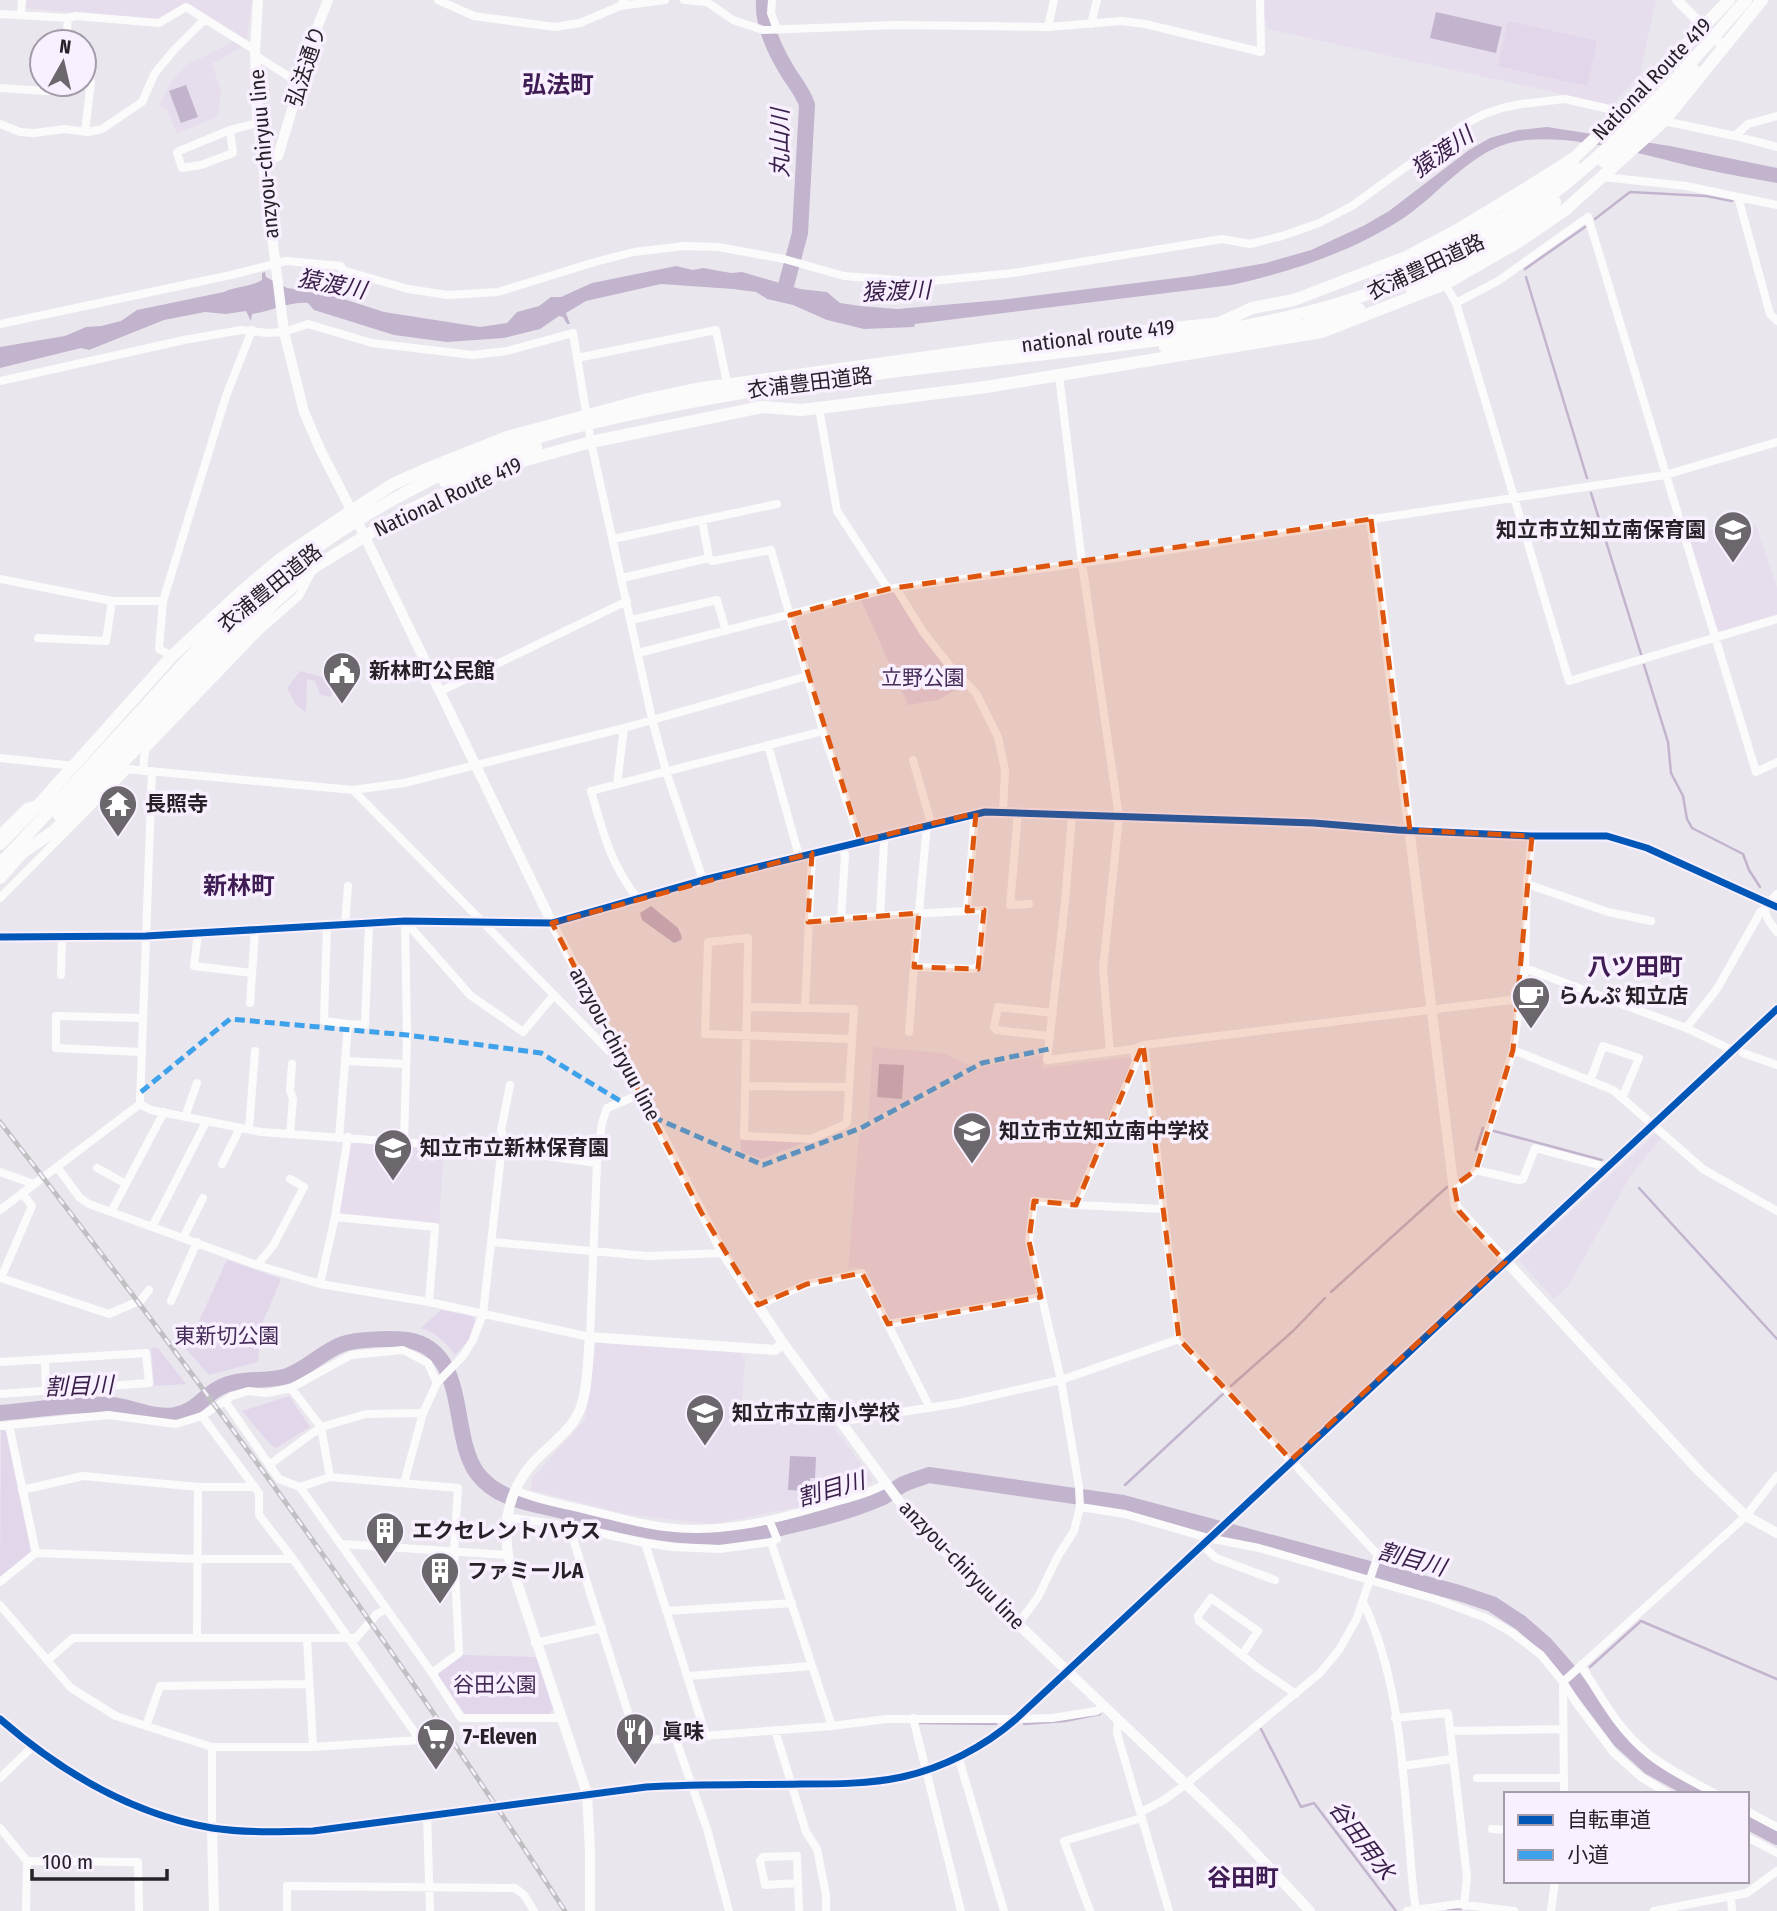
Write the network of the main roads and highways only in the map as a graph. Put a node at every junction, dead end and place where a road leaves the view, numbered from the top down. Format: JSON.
{"nodes":[{"id":1,"x":258,"y":0,"type":"edge"},
{"id":2,"x":1729,"y":0,"type":"edge"},
{"id":3,"x":1746,"y":0,"type":"edge"},
{"id":4,"x":1755,"y":0,"type":"edge"},
{"id":5,"x":1762,"y":0,"type":"edge"},
{"id":6,"x":1695,"y":58,"type":"junction"},
{"id":7,"x":1574,"y":158,"type":"joint"},
{"id":8,"x":1445,"y":284,"type":"joint"},
{"id":9,"x":1220,"y":323,"type":"junction"},
{"id":10,"x":1182,"y":346,"type":"junction"},
{"id":11,"x":823,"y":403,"type":"junction"},
{"id":12,"x":588,"y":415,"type":"joint"},
{"id":13,"x":351,"y":511,"type":"junction"},
{"id":14,"x":365,"y":535,"type":"junction"},
{"id":15,"x":0,"y":844,"type":"edge"},
{"id":16,"x":22,"y":853,"type":"junction"},
{"id":17,"x":0,"y":864,"type":"edge"},
{"id":18,"x":0,"y":878,"type":"edge"},
{"id":19,"x":1310,"y":1911,"type":"edge"}],
"edges":[{"from":1,"to":13,"type":"main road","name":"anzyou-chiryuu line"},
{"from":2,"to":7,"type":"highway","name":"National Route 419"},
{"from":3,"to":6,"type":"highway","name":"衣浦豊田道路"},
{"from":4,"to":10,"type":"highway","name":"衣浦豊田道路"},
{"from":5,"to":8,"type":"highway","name":"National Route 419"},
{"from":6,"to":9,"type":"highway","name":"衣浦豊田道路"},
{"from":6,"to":17,"type":"highway","name":"衣浦豊田道路"},
{"from":7,"to":9,"type":"highway","name":"national route 419"},
{"from":8,"to":11,"type":"highway","name":"national route 419"},
{"from":9,"to":12,"type":"highway","name":"national route 419"},
{"from":10,"to":11,"type":"highway","name":"衣浦豊田道路"},
{"from":10,"to":16,"type":"highway","name":"衣浦豊田道路"},
{"from":11,"to":14,"type":"highway","name":"National Route 419"},
{"from":12,"to":13,"type":"highway","name":"National Route 419"},
{"from":13,"to":14,"type":"main road","name":"anzyou-chiryuu line"},
{"from":13,"to":15,"type":"highway","name":"National Route 419"},
{"from":14,"to":16,"type":"highway","name":"National Route 419"},
{"from":14,"to":19,"type":"main road","name":"anzyou-chiryuu line"},
{"from":16,"to":18,"type":"highway","name":"National Route 419"}]}
